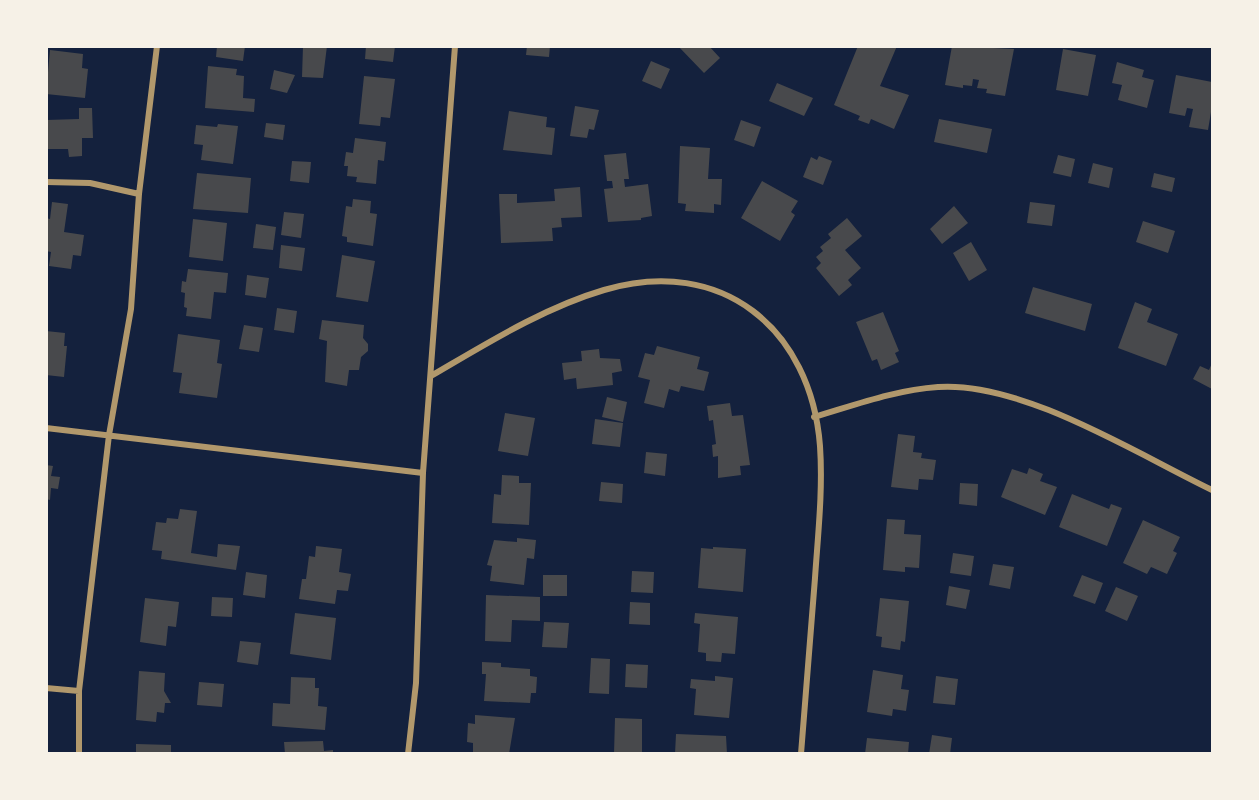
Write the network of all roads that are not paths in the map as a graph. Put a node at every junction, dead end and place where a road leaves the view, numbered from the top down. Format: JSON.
{"nodes":[{"id":1,"x":157,"y":46,"type":"edge"},
{"id":2,"x":455,"y":46,"type":"edge"},
{"id":3,"x":46,"y":182,"type":"edge"},
{"id":4,"x":140,"y":194,"type":"junction"},
{"id":5,"x":431,"y":376,"type":"junction"},
{"id":6,"x":814,"y":417,"type":"junction"},
{"id":7,"x":46,"y":428,"type":"edge"},
{"id":8,"x":109,"y":435,"type":"junction"},
{"id":9,"x":423,"y":473,"type":"junction"},
{"id":10,"x":1212,"y":490,"type":"edge"},
{"id":11,"x":46,"y":688,"type":"edge"},
{"id":12,"x":79,"y":691,"type":"junction"},
{"id":13,"x":79,"y":753,"type":"edge"},
{"id":14,"x":408,"y":753,"type":"edge"},
{"id":15,"x":801,"y":753,"type":"edge"}],
"edges":[{"from":1,"to":4,"type":"street"},
{"from":2,"to":5,"type":"street"},
{"from":3,"to":4,"type":"street"},
{"from":4,"to":8,"type":"street"},
{"from":5,"to":6,"type":"street"},
{"from":5,"to":9,"type":"street"},
{"from":6,"to":10,"type":"street"},
{"from":6,"to":15,"type":"street"},
{"from":7,"to":8,"type":"street"},
{"from":8,"to":9,"type":"street"},
{"from":8,"to":12,"type":"street"},
{"from":9,"to":14,"type":"street"},
{"from":11,"to":12,"type":"street"},
{"from":12,"to":13,"type":"street"}]}
